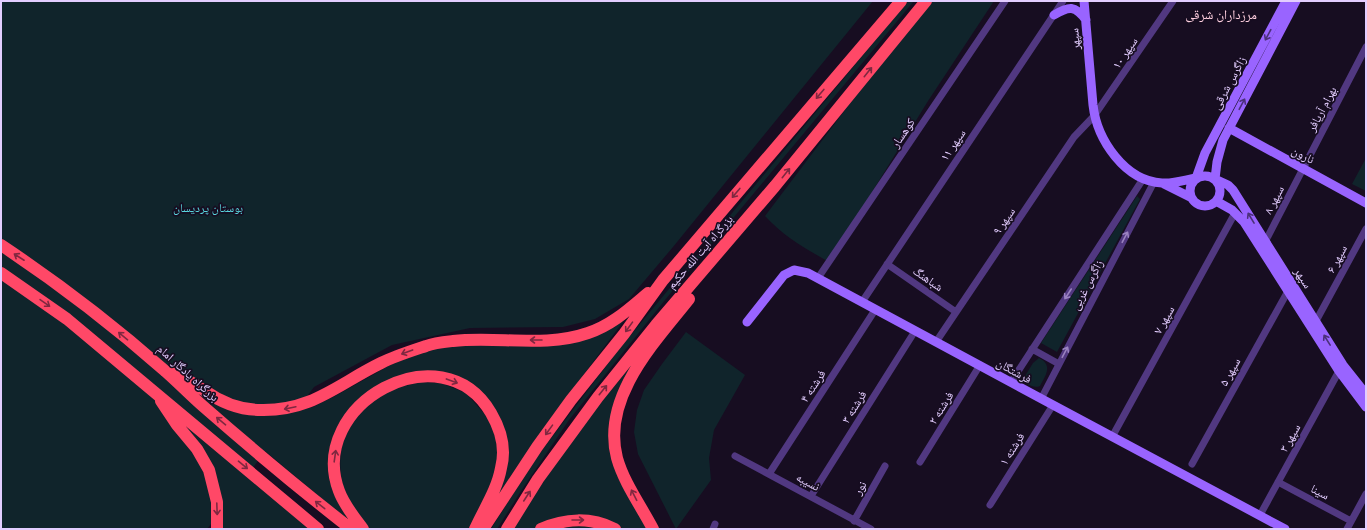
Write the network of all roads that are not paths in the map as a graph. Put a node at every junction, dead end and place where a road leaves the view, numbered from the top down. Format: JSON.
{"nodes":[{"id":1,"x":901,"y":1,"type":"edge"},
{"id":2,"x":926,"y":1,"type":"edge"},
{"id":3,"x":1005,"y":1,"type":"edge"},
{"id":4,"x":1063,"y":1,"type":"edge"},
{"id":5,"x":1084,"y":1,"type":"edge"},
{"id":6,"x":1174,"y":1,"type":"edge"},
{"id":7,"x":1286,"y":1,"type":"edge"},
{"id":8,"x":1296,"y":1,"type":"edge"},
{"id":9,"x":1054,"y":15,"type":"junction"},
{"id":10,"x":1086,"y":20,"type":"junction"},
{"id":11,"x":1366,"y":47,"type":"edge"},
{"id":12,"x":1363,"y":61,"type":"edge"},
{"id":13,"x":1094,"y":116,"type":"junction"},
{"id":14,"x":1229,"y":128,"type":"junction"},
{"id":15,"x":1205,"y":153,"type":"junction"},
{"id":16,"x":1218,"y":156,"type":"junction"},
{"id":17,"x":1303,"y":168,"type":"junction"},
{"id":18,"x":1196,"y":178,"type":"junction"},
{"id":19,"x":1143,"y":179,"type":"junction"},
{"id":20,"x":1215,"y":179,"type":"junction"},
{"id":21,"x":1154,"y":182,"type":"junction"},
{"id":22,"x":1164,"y":184,"type":"junction"},
{"id":23,"x":775,"y":186,"type":"junction"},
{"id":24,"x":1190,"y":197,"type":"junction"},
{"id":25,"x":1216,"y":201,"type":"junction"},
{"id":26,"x":1366,"y":203,"type":"edge"},
{"id":27,"x":1242,"y":204,"type":"junction"},
{"id":28,"x":1235,"y":213,"type":"junction"},
{"id":29,"x":1366,"y":229,"type":"edge"},
{"id":30,"x":1,"y":245,"type":"edge"},
{"id":31,"x":1263,"y":245,"type":"junction"},
{"id":32,"x":887,"y":264,"type":"junction"},
{"id":33,"x":1,"y":273,"type":"edge"},
{"id":34,"x":818,"y":278,"type":"junction"},
{"id":35,"x":663,"y":280,"type":"junction"},
{"id":36,"x":1290,"y":288,"type":"junction"},
{"id":37,"x":862,"y":302,"type":"junction"},
{"id":38,"x":875,"y":310,"type":"junction"},
{"id":39,"x":956,"y":312,"type":"junction"},
{"id":40,"x":747,"y":322,"type":"dead end"},
{"id":41,"x":1313,"y":325,"type":"junction"},
{"id":42,"x":915,"y":331,"type":"junction"},
{"id":43,"x":936,"y":342,"type":"junction"},
{"id":44,"x":1032,"y":349,"type":"junction"},
{"id":45,"x":1059,"y":364,"type":"junction"},
{"id":46,"x":980,"y":365,"type":"junction"},
{"id":47,"x":1341,"y":368,"type":"junction"},
{"id":48,"x":165,"y":371,"type":"junction"},
{"id":49,"x":1011,"y":382,"type":"junction"},
{"id":50,"x":153,"y":391,"type":"junction"},
{"id":51,"x":1366,"y":394,"type":"edge"},
{"id":52,"x":1041,"y":399,"type":"junction"},
{"id":53,"x":1365,"y":404,"type":"edge"},
{"id":54,"x":1053,"y":405,"type":"junction"},
{"id":55,"x":1112,"y":437,"type":"junction"},
{"id":56,"x":735,"y":456,"type":"dead end"},
{"id":57,"x":920,"y":462,"type":"dead end"},
{"id":58,"x":1192,"y":464,"type":"dead end"},
{"id":59,"x":885,"y":466,"type":"dead end"},
{"id":60,"x":769,"y":474,"type":"junction"},
{"id":61,"x":1278,"y":482,"type":"junction"},
{"id":62,"x":1366,"y":494,"type":"edge"},
{"id":63,"x":811,"y":496,"type":"junction"},
{"id":64,"x":990,"y":505,"type":"dead end"},
{"id":65,"x":1260,"y":516,"type":"junction"},
{"id":66,"x":854,"y":520,"type":"junction"},
{"id":67,"x":1351,"y":521,"type":"junction"},
{"id":68,"x":217,"y":529,"type":"edge"},
{"id":69,"x":318,"y":529,"type":"edge"},
{"id":70,"x":351,"y":529,"type":"edge"},
{"id":71,"x":363,"y":529,"type":"edge"},
{"id":72,"x":474,"y":529,"type":"edge"},
{"id":73,"x":483,"y":529,"type":"edge"},
{"id":74,"x":506,"y":529,"type":"edge"},
{"id":75,"x":541,"y":529,"type":"edge"},
{"id":76,"x":615,"y":529,"type":"edge"},
{"id":77,"x":653,"y":529,"type":"edge"},
{"id":78,"x":871,"y":529,"type":"edge"},
{"id":79,"x":1285,"y":529,"type":"edge"},
{"id":80,"x":1347,"y":529,"type":"edge"}],
"edges":[{"from":1,"to":35,"type":"highway","name":"بزرگراه آیت الله حکیم","one_way":true},
{"from":23,"to":2,"type":"highway","name":"بزرگراه آیت الله حکیم","one_way":true},
{"from":3,"to":34,"type":"street","name":"کوهسار"},
{"from":4,"to":9,"type":"street","name":"سپهر ۱۱"},
{"from":5,"to":10,"type":"street","name":"سپهر"},
{"from":6,"to":13,"type":"street","name":"سپهر ۱۰"},
{"from":7,"to":15,"type":"street","name":"زاگرس شرقی","one_way":true},
{"from":14,"to":8,"type":"street","name":"زاگرس شرقی","one_way":true},
{"from":9,"to":10,"type":"street"},
{"from":9,"to":32,"type":"street","name":"سپهر ۱۱"},
{"from":10,"to":13,"type":"street","name":"سپهر"},
{"from":11,"to":12,"type":"street","name":"بهرام آریافر"},
{"from":12,"to":17,"type":"street","name":"بهرام آریافر"},
{"from":13,"to":19,"type":"street","name":"سپهر"},
{"from":13,"to":39,"type":"street","name":"سپهر ۹"},
{"from":14,"to":16,"type":"street","name":"زاگرس شرقی"},
{"from":14,"to":17,"type":"street","name":"نارون"},
{"from":15,"to":16,"type":"street"},
{"from":15,"to":18,"type":"street","name":"زاگرس شرقی"},
{"from":16,"to":20,"type":"street","name":"زاگرس شرقی"},
{"from":17,"to":26,"type":"street","name":"نارون"},
{"from":17,"to":31,"type":"street","name":"سپهر ۸"},
{"from":18,"to":20,"type":"street"},
{"from":18,"to":22,"type":"street"},
{"from":18,"to":24,"type":"street"},
{"from":19,"to":21,"type":"street","name":"سپهر"},
{"from":19,"to":44,"type":"street","name":"زاگرس غربی","one_way":true},
{"from":20,"to":25,"type":"street"},
{"from":20,"to":27,"type":"street","name":"سپهر"},
{"from":21,"to":22,"type":"street","name":"سپهر"},
{"from":45,"to":21,"type":"street","name":"زاگرس غربی","one_way":true},
{"from":22,"to":24,"type":"street"},
{"from":74,"to":23,"type":"highway","name":"بزرگراه آیت الله حکیم","one_way":true},
{"from":77,"to":23,"type":"highway","one_way":true},
{"from":24,"to":25,"type":"street"},
{"from":25,"to":28,"type":"street","name":"سپهر"},
{"from":27,"to":28,"type":"street"},
{"from":31,"to":27,"type":"street","name":"سپهر","one_way":true},
{"from":28,"to":31,"type":"street","name":"سپهر"},
{"from":28,"to":55,"type":"street","name":"سپهر ۷"},
{"from":29,"to":41,"type":"street","name":"سپهر ۶"},
{"from":48,"to":30,"type":"highway","name":"بزرگراه یادگار امام","one_way":true},
{"from":31,"to":36,"type":"street","name":"سپهر"},
{"from":32,"to":37,"type":"street","name":"سپهر ۱۱"},
{"from":32,"to":39,"type":"street","name":"شباهنگ"},
{"from":33,"to":50,"type":"highway","one_way":true},
{"from":34,"to":37,"type":"street","name":"فرشتگان"},
{"from":34,"to":40,"type":"street","name":"فرشتگان"},
{"from":35,"to":48,"type":"highway","one_way":true},
{"from":35,"to":73,"type":"highway","name":"بزرگراه آیت الله حکیم","one_way":true},
{"from":36,"to":41,"type":"street","name":"سپهر"},
{"from":36,"to":58,"type":"street","name":"سپهر ۵"},
{"from":37,"to":38,"type":"street","name":"فرشتگان"},
{"from":38,"to":42,"type":"street","name":"فرشتگان"},
{"from":38,"to":60,"type":"street","name":"فرشته ۴"},
{"from":39,"to":43,"type":"street","name":"سپهر ۹"},
{"from":41,"to":47,"type":"street","name":"سپهر"},
{"from":42,"to":43,"type":"street","name":"فرشتگان"},
{"from":42,"to":63,"type":"street","name":"فرشته ۳"},
{"from":43,"to":46,"type":"street","name":"فرشتگان"},
{"from":44,"to":45,"type":"street"},
{"from":44,"to":49,"type":"street","name":"زاگرس غربی"},
{"from":45,"to":52,"type":"street","name":"زاگرس غربی"},
{"from":46,"to":49,"type":"street","name":"فرشتگان"},
{"from":46,"to":57,"type":"street","name":"فرشته ۲"},
{"from":47,"to":51,"type":"street","name":"سپهر"},
{"from":47,"to":53,"type":"street","name":"سپهر"},
{"from":47,"to":61,"type":"street","name":"سپهر ۳"},
{"from":70,"to":48,"type":"highway","name":"بزرگراه یادگار امام","one_way":true},
{"from":49,"to":52,"type":"street","name":"فرشتگان"},
{"from":50,"to":68,"type":"highway","one_way":true},
{"from":50,"to":69,"type":"highway","one_way":true},
{"from":52,"to":54,"type":"street","name":"فرشتگان"},
{"from":54,"to":55,"type":"street","name":"فرشتگان"},
{"from":54,"to":64,"type":"street","name":"فرشته ۱"},
{"from":55,"to":65,"type":"street","name":"فرشتگان"},
{"from":56,"to":60,"type":"street","name":"نسیبه"},
{"from":59,"to":66,"type":"street","name":"نور"},
{"from":60,"to":63,"type":"street","name":"نسیبه"},
{"from":61,"to":65,"type":"street","name":"سپهر ۳"},
{"from":61,"to":67,"type":"street","name":"سینا"},
{"from":62,"to":67,"type":"street"},
{"from":63,"to":66,"type":"street","name":"نسیبه"},
{"from":65,"to":79,"type":"street","name":"فرشتگان"},
{"from":66,"to":78,"type":"street","name":"نسیبه"},
{"from":67,"to":80,"type":"street"},
{"from":71,"to":72,"type":"highway","one_way":true},
{"from":75,"to":76,"type":"highway","one_way":true}]}
